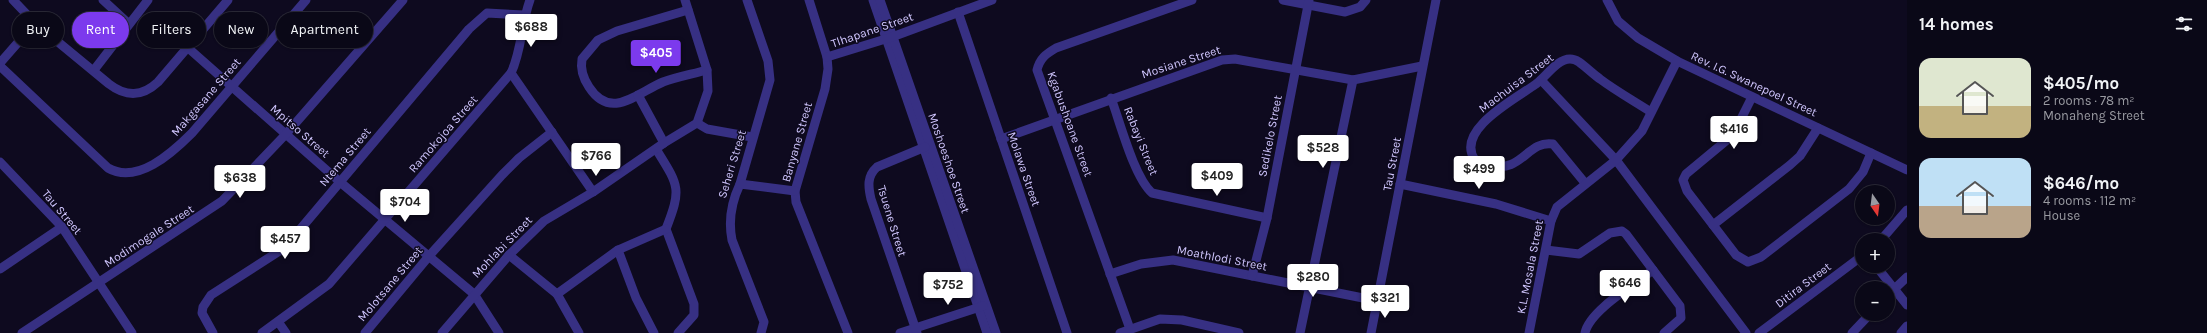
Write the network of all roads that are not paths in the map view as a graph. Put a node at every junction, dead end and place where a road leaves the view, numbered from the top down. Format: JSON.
{"nodes":[{"id":1,"x":13,"y":0,"type":"edge"},
{"id":2,"x":102,"y":0,"type":"edge"},
{"id":3,"x":148,"y":0,"type":"edge"},
{"id":4,"x":228,"y":0,"type":"edge"},
{"id":5,"x":306,"y":0,"type":"edge"},
{"id":6,"x":403,"y":0,"type":"edge"},
{"id":7,"x":530,"y":0,"type":"edge"},
{"id":8,"x":685,"y":0,"type":"edge"},
{"id":9,"x":747,"y":0,"type":"edge"},
{"id":10,"x":809,"y":0,"type":"edge"},
{"id":11,"x":873,"y":0,"type":"edge"},
{"id":12,"x":880,"y":0,"type":"edge"},
{"id":13,"x":992,"y":0,"type":"edge"},
{"id":14,"x":1192,"y":0,"type":"edge"},
{"id":15,"x":1283,"y":0,"type":"edge"},
{"id":16,"x":1436,"y":0,"type":"edge"},
{"id":17,"x":1607,"y":0,"type":"edge"},
{"id":18,"x":1308,"y":2,"type":"edge"},
{"id":19,"x":1363,"y":4,"type":"edge"},
{"id":20,"x":688,"y":10,"type":"junction"},
{"id":21,"x":24,"y":12,"type":"edge"},
{"id":22,"x":116,"y":12,"type":"edge"},
{"id":23,"x":958,"y":12,"type":"junction"},
{"id":24,"x":524,"y":15,"type":"junction"},
{"id":25,"x":129,"y":22,"type":"edge"},
{"id":26,"x":206,"y":25,"type":"edge"},
{"id":27,"x":889,"y":38,"type":"junction"},
{"id":28,"x":64,"y":46,"type":"edge"},
{"id":29,"x":13,"y":48,"type":"edge"},
{"id":30,"x":110,"y":48,"type":"edge"},
{"id":31,"x":186,"y":48,"type":"edge"},
{"id":32,"x":188,"y":48,"type":"edge"},
{"id":33,"x":827,"y":57,"type":"junction"},
{"id":34,"x":1677,"y":61,"type":"junction"},
{"id":35,"x":0,"y":63,"type":"edge"},
{"id":36,"x":0,"y":66,"type":"edge"},
{"id":37,"x":1422,"y":66,"type":"junction"},
{"id":38,"x":94,"y":70,"type":"junction"},
{"id":39,"x":707,"y":70,"type":"junction"},
{"id":40,"x":1294,"y":70,"type":"junction"},
{"id":41,"x":511,"y":74,"type":"junction"},
{"id":42,"x":1353,"y":80,"type":"junction"},
{"id":43,"x":1541,"y":80,"type":"junction"},
{"id":44,"x":231,"y":87,"type":"junction"},
{"id":45,"x":638,"y":96,"type":"junction"},
{"id":46,"x":1752,"y":97,"type":"junction"},
{"id":47,"x":1111,"y":98,"type":"junction"},
{"id":48,"x":1652,"y":112,"type":"junction"},
{"id":49,"x":1056,"y":119,"type":"junction"},
{"id":50,"x":697,"y":123,"type":"junction"},
{"id":51,"x":1818,"y":128,"type":"junction"},
{"id":52,"x":552,"y":132,"type":"junction"},
{"id":53,"x":286,"y":134,"type":"junction"},
{"id":54,"x":752,"y":137,"type":"junction"},
{"id":55,"x":1001,"y":138,"type":"junction"},
{"id":56,"x":664,"y":143,"type":"junction"},
{"id":57,"x":925,"y":147,"type":"junction"},
{"id":58,"x":656,"y":149,"type":"junction"},
{"id":59,"x":1871,"y":153,"type":"junction"},
{"id":60,"x":1616,"y":160,"type":"junction"},
{"id":61,"x":0,"y":162,"type":"edge"},
{"id":62,"x":1907,"y":170,"type":"edge"},
{"id":63,"x":340,"y":182,"type":"junction"},
{"id":64,"x":1585,"y":183,"type":"junction"},
{"id":65,"x":740,"y":184,"type":"junction"},
{"id":66,"x":1400,"y":184,"type":"junction"},
{"id":67,"x":795,"y":191,"type":"junction"},
{"id":68,"x":592,"y":192,"type":"junction"},
{"id":69,"x":1907,"y":210,"type":"edge"},
{"id":70,"x":1267,"y":218,"type":"junction"},
{"id":71,"x":385,"y":220,"type":"junction"},
{"id":72,"x":1551,"y":221,"type":"junction"},
{"id":73,"x":1713,"y":225,"type":"junction"},
{"id":74,"x":62,"y":227,"type":"junction"},
{"id":75,"x":666,"y":229,"type":"junction"},
{"id":76,"x":1887,"y":233,"type":"edge"},
{"id":77,"x":618,"y":250,"type":"junction"},
{"id":78,"x":1546,"y":250,"type":"junction"},
{"id":79,"x":509,"y":255,"type":"junction"},
{"id":80,"x":429,"y":256,"type":"junction"},
{"id":81,"x":1855,"y":261,"type":"edge"},
{"id":82,"x":1,"y":266,"type":"edge"},
{"id":83,"x":1653,"y":270,"type":"junction"},
{"id":84,"x":1110,"y":274,"type":"junction"},
{"id":85,"x":1252,"y":276,"type":"junction"},
{"id":86,"x":1907,"y":277,"type":"edge"},
{"id":87,"x":99,"y":283,"type":"junction"},
{"id":88,"x":1310,"y":286,"type":"junction"},
{"id":89,"x":1895,"y":288,"type":"edge"},
{"id":90,"x":474,"y":294,"type":"junction"},
{"id":91,"x":557,"y":294,"type":"junction"},
{"id":92,"x":1895,"y":295,"type":"edge"},
{"id":93,"x":1378,"y":302,"type":"junction"},
{"id":94,"x":1907,"y":305,"type":"edge"},
{"id":95,"x":982,"y":306,"type":"junction"},
{"id":96,"x":1863,"y":321,"type":"edge"},
{"id":97,"x":279,"y":322,"type":"junction"},
{"id":98,"x":1907,"y":326,"type":"edge"},
{"id":99,"x":1130,"y":329,"type":"junction"},
{"id":100,"x":916,"y":331,"type":"edge"},
{"id":101,"x":22,"y":333,"type":"edge"},
{"id":102,"x":132,"y":333,"type":"edge"},
{"id":103,"x":213,"y":333,"type":"edge"},
{"id":104,"x":262,"y":333,"type":"edge"},
{"id":105,"x":286,"y":333,"type":"edge"},
{"id":106,"x":365,"y":333,"type":"edge"},
{"id":107,"x":442,"y":333,"type":"edge"},
{"id":108,"x":499,"y":333,"type":"edge"},
{"id":109,"x":579,"y":333,"type":"edge"},
{"id":110,"x":654,"y":333,"type":"edge"},
{"id":111,"x":678,"y":333,"type":"edge"},
{"id":112,"x":761,"y":333,"type":"edge"},
{"id":113,"x":848,"y":333,"type":"edge"},
{"id":114,"x":900,"y":333,"type":"edge"},
{"id":115,"x":987,"y":333,"type":"edge"},
{"id":116,"x":996,"y":333,"type":"edge"},
{"id":117,"x":1067,"y":333,"type":"edge"},
{"id":118,"x":1120,"y":333,"type":"edge"},
{"id":119,"x":1239,"y":333,"type":"edge"},
{"id":120,"x":1300,"y":333,"type":"edge"},
{"id":121,"x":1371,"y":333,"type":"edge"},
{"id":122,"x":1529,"y":333,"type":"edge"},
{"id":123,"x":1585,"y":333,"type":"edge"},
{"id":124,"x":1664,"y":333,"type":"edge"},
{"id":125,"x":1746,"y":333,"type":"edge"},
{"id":126,"x":1759,"y":333,"type":"edge"},
{"id":127,"x":1852,"y":333,"type":"edge"},
{"id":128,"x":1901,"y":333,"type":"edge"}],
"edges":[{"from":1,"to":21,"type":"street"},
{"from":2,"to":22,"type":"street"},
{"from":3,"to":25,"type":"street"},
{"from":4,"to":26,"type":"street"},
{"from":5,"to":44,"type":"street","name":"Makgasane Street"},
{"from":6,"to":53,"type":"street","name":"Modimogale Street"},
{"from":7,"to":24,"type":"street"},
{"from":8,"to":20,"type":"street"},
{"from":9,"to":54,"type":"street","name":"Seheri Street"},
{"from":10,"to":33,"type":"street","name":"Banyane Street"},
{"from":11,"to":27,"type":"street","name":"Moshoeshoe Street"},
{"from":12,"to":27,"type":"street","name":"Moshoeshoe Street"},
{"from":13,"to":23,"type":"street","name":"Tlhapane Street"},
{"from":14,"to":49,"type":"street","name":"Kgabushoane Street"},
{"from":15,"to":18,"type":"street"},
{"from":16,"to":37,"type":"street","name":"Tau Street"},
{"from":17,"to":34,"type":"street","name":"Rev. I.G. Swanepoel Street"},
{"from":18,"to":19,"type":"street"},
{"from":18,"to":40,"type":"street","name":"Sedikelo Street"},
{"from":20,"to":39,"type":"street"},
{"from":20,"to":45,"type":"street"},
{"from":23,"to":27,"type":"street","name":"Tlhapane Street"},
{"from":23,"to":55,"type":"street","name":"Molawa Street"},
{"from":24,"to":41,"type":"street","name":"Ramokojoa Street"},
{"from":24,"to":63,"type":"street","name":"Ntema Street"},
{"from":27,"to":33,"type":"street","name":"Tlhapane Street"},
{"from":27,"to":57,"type":"street","name":"Moshoeshoe Street"},
{"from":27,"to":95,"type":"street","name":"Moshoeshoe Street"},
{"from":28,"to":38,"type":"street"},
{"from":29,"to":35,"type":"street"},
{"from":30,"to":38,"type":"street"},
{"from":31,"to":38,"type":"street"},
{"from":32,"to":44,"type":"street","name":"Mpitso Street"},
{"from":33,"to":67,"type":"street","name":"Banyane Street"},
{"from":34,"to":46,"type":"street","name":"Rev. I.G. Swanepoel Street"},
{"from":34,"to":48,"type":"street","name":"K.L. Mosala Street"},
{"from":36,"to":44,"type":"street","name":"Makgasane Street"},
{"from":37,"to":42,"type":"street","name":"Mosiane Street"},
{"from":37,"to":66,"type":"street","name":"Tau Street"},
{"from":39,"to":45,"type":"street"},
{"from":39,"to":50,"type":"street"},
{"from":40,"to":42,"type":"street","name":"Mosiane Street"},
{"from":40,"to":47,"type":"street","name":"Mosiane Street"},
{"from":40,"to":70,"type":"street","name":"Sedikelo Street"},
{"from":41,"to":52,"type":"street"},
{"from":41,"to":71,"type":"street","name":"Ramokojoa Street"},
{"from":42,"to":88,"type":"street"},
{"from":43,"to":48,"type":"street","name":"Machuisa Street"},
{"from":43,"to":60,"type":"street"},
{"from":43,"to":64,"type":"street","name":"Machuisa Street"},
{"from":44,"to":53,"type":"street","name":"Mpitso Street"},
{"from":45,"to":56,"type":"street"},
{"from":46,"to":51,"type":"street","name":"Rev. I.G. Swanepoel Street"},
{"from":46,"to":73,"type":"street"},
{"from":47,"to":49,"type":"street","name":"Mosiane Street"},
{"from":47,"to":70,"type":"street","name":"Rabayi Street"},
{"from":48,"to":60,"type":"street","name":"K.L. Mosala Street"},
{"from":49,"to":55,"type":"street","name":"Mosiane Street"},
{"from":49,"to":84,"type":"street","name":"Kgabushoane Street"},
{"from":50,"to":54,"type":"street"},
{"from":50,"to":56,"type":"street","name":"Mohlabi Street"},
{"from":51,"to":59,"type":"street","name":"Rev. I.G. Swanepoel Street"},
{"from":51,"to":73,"type":"street"},
{"from":52,"to":68,"type":"street"},
{"from":52,"to":80,"type":"street","name":"Molotsane Street"},
{"from":53,"to":63,"type":"street","name":"Mpitso Street"},
{"from":53,"to":87,"type":"street","name":"Modimogale Street"},
{"from":54,"to":65,"type":"street","name":"Seheri Street"},
{"from":55,"to":117,"type":"street","name":"Molawa Street"},
{"from":56,"to":58,"type":"street","name":"Mohlabi Street"},
{"from":57,"to":95,"type":"street","name":"Moshoeshoe Street"},
{"from":57,"to":100,"type":"street","name":"Tsuene Street"},
{"from":58,"to":68,"type":"street","name":"Mohlabi Street"},
{"from":58,"to":75,"type":"street"},
{"from":59,"to":62,"type":"street","name":"Rev. I.G. Swanepoel Street"},
{"from":59,"to":73,"type":"street"},
{"from":60,"to":64,"type":"street","name":"K.L. Mosala Street"},
{"from":60,"to":125,"type":"street"},
{"from":61,"to":74,"type":"street","name":"Tau Street"},
{"from":63,"to":71,"type":"street","name":"Mpitso Street"},
{"from":63,"to":103,"type":"street","name":"Ntema Street"},
{"from":64,"to":72,"type":"street","name":"K.L. Mosala Street"},
{"from":65,"to":67,"type":"street"},
{"from":65,"to":112,"type":"street","name":"Seheri Street"},
{"from":66,"to":72,"type":"street"},
{"from":66,"to":93,"type":"street","name":"Tau Street"},
{"from":67,"to":113,"type":"street","name":"Banyane Street"},
{"from":68,"to":79,"type":"street","name":"Mohlabi Street"},
{"from":69,"to":76,"type":"street"},
{"from":70,"to":85,"type":"street","name":"Sedikelo Street"},
{"from":71,"to":80,"type":"street","name":"Mpitso Street"},
{"from":71,"to":97,"type":"street","name":"Ramokojoa Street"},
{"from":72,"to":78,"type":"street","name":"K.L. Mosala Street"},
{"from":74,"to":82,"type":"street"},
{"from":74,"to":87,"type":"street","name":"Tau Street"},
{"from":75,"to":77,"type":"street"},
{"from":75,"to":111,"type":"street"},
{"from":77,"to":91,"type":"street"},
{"from":77,"to":110,"type":"street"},
{"from":78,"to":83,"type":"street"},
{"from":78,"to":122,"type":"street","name":"K.L. Mosala Street"},
{"from":79,"to":90,"type":"street","name":"Mohlabi Street"},
{"from":79,"to":91,"type":"street"},
{"from":80,"to":90,"type":"street","name":"Mpitso Street"},
{"from":80,"to":106,"type":"street","name":"Molotsane Street"},
{"from":81,"to":126,"type":"street","name":"Ditira Street"},
{"from":83,"to":123,"type":"street"},
{"from":83,"to":124,"type":"street"},
{"from":84,"to":85,"type":"street","name":"Moathlodi Street"},
{"from":84,"to":99,"type":"street","name":"Kgabushoane Street"},
{"from":85,"to":88,"type":"street","name":"Moathlodi Street"},
{"from":86,"to":89,"type":"street"},
{"from":87,"to":101,"type":"street","name":"Modimogale Street"},
{"from":87,"to":102,"type":"street","name":"Tau Street"},
{"from":88,"to":93,"type":"street","name":"Moathlodi Street"},
{"from":88,"to":120,"type":"street"},
{"from":90,"to":107,"type":"street","name":"Mohlabi Street"},
{"from":90,"to":108,"type":"street","name":"Mpitso Street"},
{"from":91,"to":109,"type":"street"},
{"from":92,"to":94,"type":"street"},
{"from":93,"to":121,"type":"street","name":"Tau Street"},
{"from":95,"to":100,"type":"street"},
{"from":95,"to":115,"type":"street","name":"Moshoeshoe Street"},
{"from":95,"to":116,"type":"street","name":"Moshoeshoe Street"},
{"from":96,"to":127,"type":"street"},
{"from":97,"to":104,"type":"street","name":"Ramokojoa Street"},
{"from":97,"to":105,"type":"street"},
{"from":98,"to":128,"type":"street"},
{"from":99,"to":118,"type":"street"},
{"from":99,"to":119,"type":"street"},
{"from":100,"to":114,"type":"street"}]}
